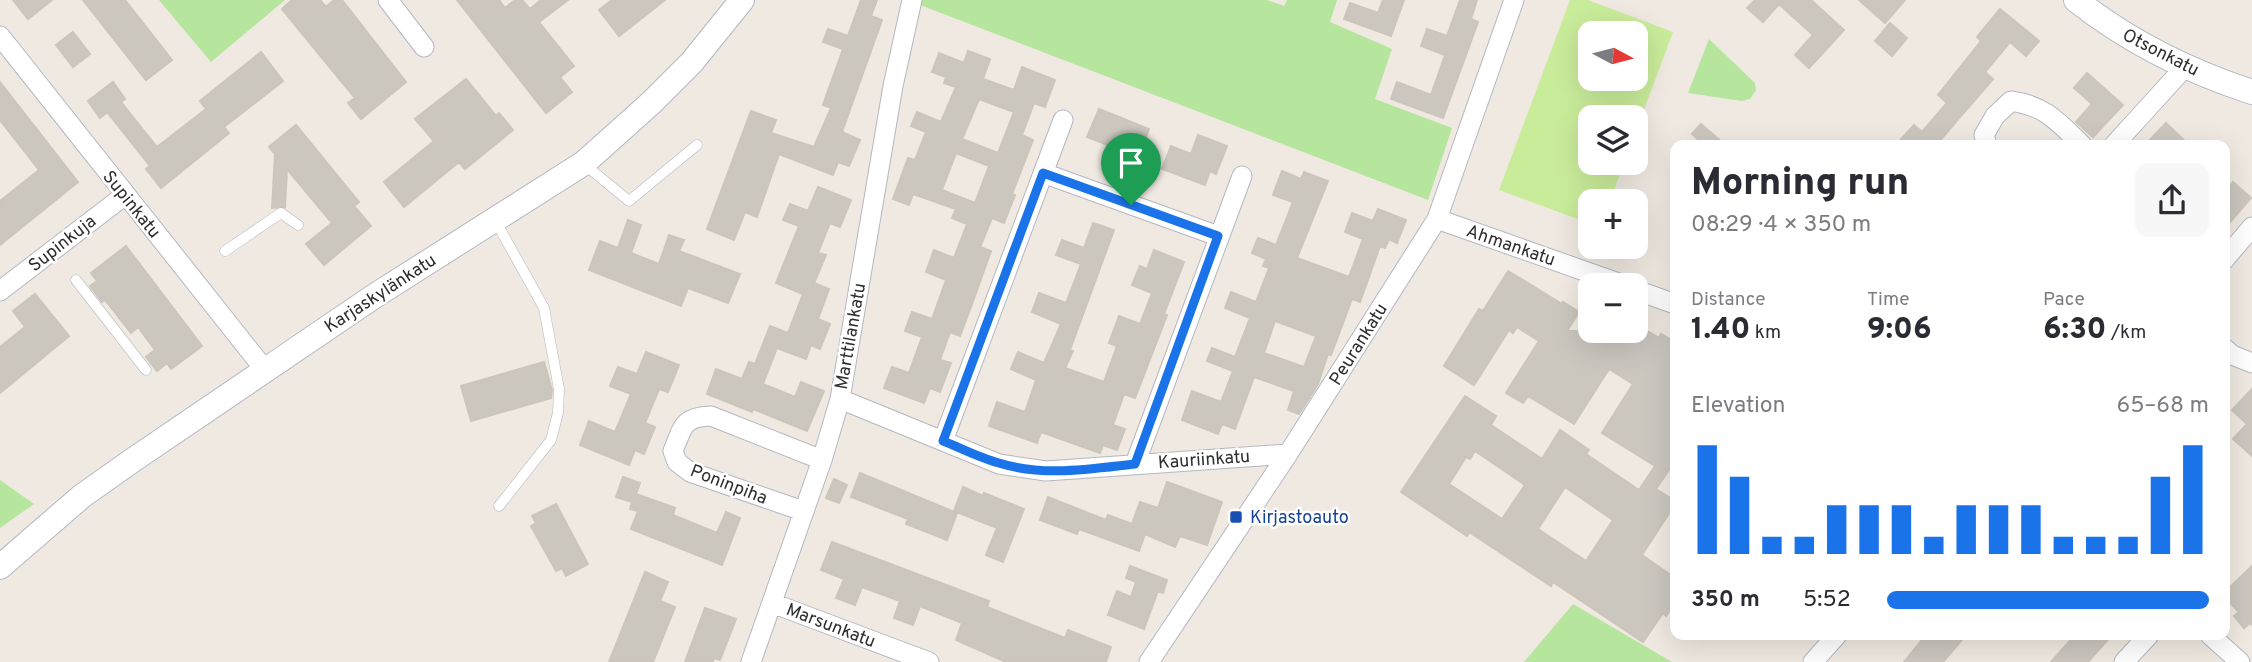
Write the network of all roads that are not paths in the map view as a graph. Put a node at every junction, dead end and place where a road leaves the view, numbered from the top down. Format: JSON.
{"nodes":[{"id":1,"x":388,"y":0,"type":"edge"},
{"id":2,"x":743,"y":0,"type":"edge"},
{"id":3,"x":912,"y":0,"type":"edge"},
{"id":4,"x":1514,"y":0,"type":"edge"},
{"id":5,"x":2076,"y":0,"type":"edge"},
{"id":6,"x":0,"y":36,"type":"edge"},
{"id":7,"x":424,"y":47,"type":"dead end"},
{"id":8,"x":2184,"y":68,"type":"junction"},
{"id":9,"x":2252,"y":92,"type":"edge"},
{"id":10,"x":1063,"y":120,"type":"dead end"},
{"id":11,"x":1986,"y":140,"type":"edge"},
{"id":12,"x":2077,"y":140,"type":"edge"},
{"id":13,"x":2119,"y":140,"type":"edge"},
{"id":14,"x":697,"y":145,"type":"dead end"},
{"id":15,"x":584,"y":163,"type":"junction"},
{"id":16,"x":1043,"y":173,"type":"junction"},
{"id":17,"x":1242,"y":176,"type":"dead end"},
{"id":18,"x":125,"y":195,"type":"junction"},
{"id":19,"x":1437,"y":219,"type":"junction"},
{"id":20,"x":494,"y":220,"type":"junction"},
{"id":21,"x":298,"y":225,"type":"dead end"},
{"id":22,"x":2252,"y":227,"type":"edge"},
{"id":23,"x":1218,"y":236,"type":"junction"},
{"id":24,"x":225,"y":251,"type":"dead end"},
{"id":25,"x":2230,"y":253,"type":"edge"},
{"id":26,"x":1590,"y":273,"type":"edge"},
{"id":27,"x":76,"y":280,"type":"dead end"},
{"id":28,"x":0,"y":291,"type":"edge"},
{"id":29,"x":1648,"y":294,"type":"edge"},
{"id":30,"x":1670,"y":301,"type":"edge"},
{"id":31,"x":2230,"y":353,"type":"edge"},
{"id":32,"x":2252,"y":363,"type":"edge"},
{"id":33,"x":146,"y":370,"type":"dead end"},
{"id":34,"x":265,"y":370,"type":"junction"},
{"id":35,"x":840,"y":399,"type":"junction"},
{"id":36,"x":943,"y":441,"type":"junction"},
{"id":37,"x":1289,"y":454,"type":"junction"},
{"id":38,"x":822,"y":460,"type":"junction"},
{"id":39,"x":1135,"y":464,"type":"junction"},
{"id":40,"x":499,"y":506,"type":"dead end"},
{"id":41,"x":803,"y":511,"type":"junction"},
{"id":42,"x":0,"y":567,"type":"edge"},
{"id":43,"x":772,"y":603,"type":"junction"},
{"id":44,"x":1833,"y":640,"type":"edge"},
{"id":45,"x":2144,"y":640,"type":"edge"},
{"id":46,"x":2216,"y":640,"type":"edge"},
{"id":47,"x":751,"y":662,"type":"edge"},
{"id":48,"x":929,"y":662,"type":"edge"},
{"id":49,"x":1149,"y":662,"type":"edge"},
{"id":50,"x":1813,"y":662,"type":"edge"},
{"id":51,"x":2124,"y":662,"type":"edge"},
{"id":52,"x":2240,"y":662,"type":"edge"}],
"edges":[{"from":1,"to":7,"type":"street"},
{"from":2,"to":15,"type":"street","name":"Karjaskylänkatu"},
{"from":3,"to":35,"type":"street","name":"Marttilankatu"},
{"from":4,"to":19,"type":"street","name":"Peurankatu"},
{"from":5,"to":8,"type":"street","name":"Otsonkatu"},
{"from":6,"to":18,"type":"street","name":"Supinkatu"},
{"from":8,"to":9,"type":"street","name":"Otsonkatu"},
{"from":8,"to":13,"type":"street"},
{"from":10,"to":16,"type":"street"},
{"from":11,"to":12,"type":"street"},
{"from":14,"to":15,"type":"lane"},
{"from":15,"to":20,"type":"street","name":"Karjaskylänkatu"},
{"from":16,"to":23,"type":"street"},
{"from":16,"to":36,"type":"street"},
{"from":17,"to":23,"type":"street"},
{"from":18,"to":28,"type":"street","name":"Supinkuja"},
{"from":18,"to":34,"type":"street","name":"Supinkatu"},
{"from":19,"to":26,"type":"street","name":"Ahmankatu"},
{"from":19,"to":37,"type":"street","name":"Peurankatu"},
{"from":20,"to":34,"type":"street","name":"Karjaskylänkatu"},
{"from":20,"to":40,"type":"lane"},
{"from":21,"to":24,"type":"lane"},
{"from":22,"to":25,"type":"street"},
{"from":23,"to":39,"type":"street"},
{"from":27,"to":33,"type":"lane"},
{"from":29,"to":30,"type":"street"},
{"from":31,"to":32,"type":"street"},
{"from":34,"to":42,"type":"street","name":"Karjaskylänkatu"},
{"from":35,"to":36,"type":"street","name":"Kauriinkatu"},
{"from":35,"to":38,"type":"street","name":"Marttilankatu"},
{"from":36,"to":39,"type":"street","name":"Kauriinkatu"},
{"from":37,"to":39,"type":"street","name":"Kauriinkatu"},
{"from":37,"to":49,"type":"street","name":"Peurankatu"},
{"from":38,"to":41,"type":"street","name":"Marttilankatu"},
{"from":38,"to":41,"type":"street","name":"Poninpiha"},
{"from":41,"to":43,"type":"street","name":"Marttilankatu"},
{"from":43,"to":47,"type":"street","name":"Marttilankatu"},
{"from":43,"to":48,"type":"street","name":"Marsunkatu"},
{"from":44,"to":50,"type":"street"},
{"from":45,"to":51,"type":"street"},
{"from":46,"to":52,"type":"street"}]}
